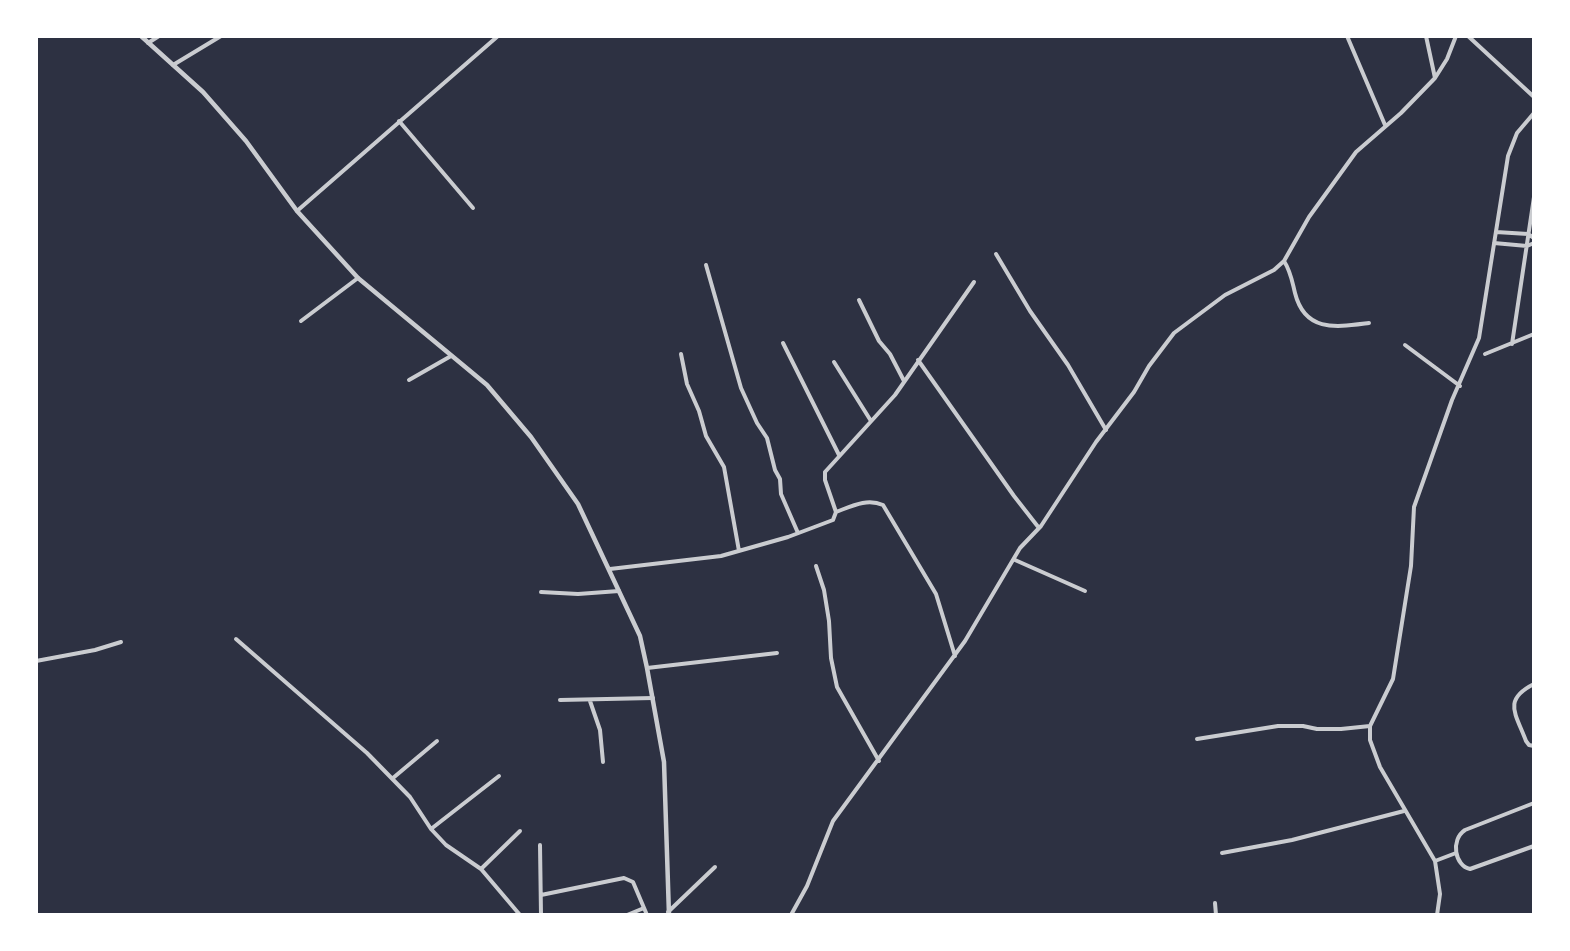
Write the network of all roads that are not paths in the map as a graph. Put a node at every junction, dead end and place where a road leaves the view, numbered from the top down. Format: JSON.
{"nodes":[{"id":1,"x":141,"y":36,"type":"edge"},
{"id":2,"x":159,"y":36,"type":"edge"},
{"id":3,"x":220,"y":36,"type":"edge"},
{"id":4,"x":498,"y":36,"type":"edge"},
{"id":5,"x":1347,"y":36,"type":"edge"},
{"id":6,"x":1426,"y":36,"type":"edge"},
{"id":7,"x":1456,"y":36,"type":"edge"},
{"id":8,"x":1468,"y":36,"type":"edge"},
{"id":9,"x":148,"y":43,"type":"junction"},
{"id":10,"x":173,"y":64,"type":"junction"},
{"id":11,"x":1435,"y":78,"type":"junction"},
{"id":12,"x":1534,"y":97,"type":"edge"},
{"id":13,"x":1534,"y":113,"type":"edge"},
{"id":14,"x":399,"y":121,"type":"junction"},
{"id":15,"x":1385,"y":125,"type":"junction"},
{"id":16,"x":1534,"y":197,"type":"edge"},
{"id":17,"x":474,"y":208,"type":"dead end"},
{"id":18,"x":297,"y":211,"type":"junction"},
{"id":19,"x":1496,"y":232,"type":"junction"},
{"id":20,"x":1528,"y":234,"type":"junction"},
{"id":21,"x":1534,"y":238,"type":"edge"},
{"id":22,"x":1494,"y":243,"type":"junction"},
{"id":23,"x":1534,"y":243,"type":"edge"},
{"id":24,"x":1527,"y":246,"type":"junction"},
{"id":25,"x":996,"y":254,"type":"dead end"},
{"id":26,"x":1284,"y":261,"type":"junction"},
{"id":27,"x":706,"y":265,"type":"dead end"},
{"id":28,"x":358,"y":278,"type":"junction"},
{"id":29,"x":974,"y":282,"type":"dead end"},
{"id":30,"x":859,"y":300,"type":"dead end"},
{"id":31,"x":301,"y":321,"type":"dead end"},
{"id":32,"x":1368,"y":323,"type":"dead end"},
{"id":33,"x":1534,"y":334,"type":"edge"},
{"id":34,"x":783,"y":343,"type":"dead end"},
{"id":35,"x":1512,"y":344,"type":"junction"},
{"id":36,"x":1405,"y":345,"type":"dead end"},
{"id":37,"x":681,"y":354,"type":"dead end"},
{"id":38,"x":1485,"y":354,"type":"dead end"},
{"id":39,"x":451,"y":356,"type":"junction"},
{"id":40,"x":918,"y":360,"type":"junction"},
{"id":41,"x":834,"y":362,"type":"dead end"},
{"id":42,"x":409,"y":380,"type":"dead end"},
{"id":43,"x":904,"y":381,"type":"junction"},
{"id":44,"x":1460,"y":386,"type":"junction"},
{"id":45,"x":871,"y":421,"type":"junction"},
{"id":46,"x":1106,"y":430,"type":"junction"},
{"id":47,"x":839,"y":455,"type":"junction"},
{"id":48,"x":836,"y":512,"type":"junction"},
{"id":49,"x":1039,"y":528,"type":"junction"},
{"id":50,"x":798,"y":533,"type":"junction"},
{"id":51,"x":739,"y":551,"type":"junction"},
{"id":52,"x":1014,"y":560,"type":"junction"},
{"id":53,"x":816,"y":566,"type":"dead end"},
{"id":54,"x":610,"y":569,"type":"junction"},
{"id":55,"x":619,"y":590,"type":"junction"},
{"id":56,"x":1085,"y":591,"type":"dead end"},
{"id":57,"x":541,"y":592,"type":"dead end"},
{"id":58,"x":236,"y":639,"type":"dead end"},
{"id":59,"x":121,"y":642,"type":"dead end"},
{"id":60,"x":777,"y":653,"type":"dead end"},
{"id":61,"x":955,"y":656,"type":"junction"},
{"id":62,"x":36,"y":661,"type":"edge"},
{"id":63,"x":647,"y":668,"type":"junction"},
{"id":64,"x":1534,"y":684,"type":"edge"},
{"id":65,"x":653,"y":698,"type":"junction"},
{"id":66,"x":560,"y":700,"type":"dead end"},
{"id":67,"x":590,"y":701,"type":"junction"},
{"id":68,"x":1370,"y":726,"type":"junction"},
{"id":69,"x":1197,"y":739,"type":"dead end"},
{"id":70,"x":436,"y":741,"type":"dead end"},
{"id":71,"x":1534,"y":746,"type":"edge"},
{"id":72,"x":879,"y":761,"type":"junction"},
{"id":73,"x":602,"y":762,"type":"dead end"},
{"id":74,"x":499,"y":776,"type":"dead end"},
{"id":75,"x":393,"y":778,"type":"junction"},
{"id":76,"x":1534,"y":803,"type":"edge"},
{"id":77,"x":1404,"y":811,"type":"junction"},
{"id":78,"x":431,"y":829,"type":"junction"},
{"id":79,"x":520,"y":831,"type":"dead end"},
{"id":80,"x":540,"y":845,"type":"dead end"},
{"id":81,"x":1534,"y":846,"type":"edge"},
{"id":82,"x":1222,"y":853,"type":"dead end"},
{"id":83,"x":1456,"y":853,"type":"junction"},
{"id":84,"x":1435,"y":861,"type":"junction"},
{"id":85,"x":715,"y":867,"type":"dead end"},
{"id":86,"x":481,"y":869,"type":"junction"},
{"id":87,"x":541,"y":895,"type":"junction"},
{"id":88,"x":1215,"y":903,"type":"dead end"},
{"id":89,"x":644,"y":908,"type":"junction"},
{"id":90,"x":668,"y":913,"type":"edge"},
{"id":91,"x":520,"y":915,"type":"edge"},
{"id":92,"x":541,"y":915,"type":"edge"},
{"id":93,"x":627,"y":915,"type":"edge"},
{"id":94,"x":647,"y":915,"type":"edge"},
{"id":95,"x":791,"y":915,"type":"edge"},
{"id":96,"x":1216,"y":915,"type":"edge"},
{"id":97,"x":1438,"y":915,"type":"edge"}],
"edges":[{"from":1,"to":9,"type":"street"},
{"from":2,"to":9,"type":"street"},
{"from":3,"to":10,"type":"street"},
{"from":4,"to":14,"type":"street"},
{"from":5,"to":15,"type":"street"},
{"from":6,"to":11,"type":"street"},
{"from":7,"to":11,"type":"street"},
{"from":8,"to":12,"type":"street"},
{"from":9,"to":10,"type":"street"},
{"from":10,"to":18,"type":"street"},
{"from":11,"to":15,"type":"street"},
{"from":13,"to":19,"type":"street"},
{"from":14,"to":17,"type":"street"},
{"from":14,"to":18,"type":"street"},
{"from":15,"to":26,"type":"street"},
{"from":16,"to":20,"type":"street"},
{"from":18,"to":28,"type":"street"},
{"from":19,"to":20,"type":"street"},
{"from":19,"to":22,"type":"street"},
{"from":20,"to":21,"type":"street"},
{"from":20,"to":24,"type":"street"},
{"from":22,"to":24,"type":"street"},
{"from":22,"to":44,"type":"street"},
{"from":23,"to":24,"type":"street"},
{"from":24,"to":35,"type":"street"},
{"from":25,"to":46,"type":"street"},
{"from":26,"to":32,"type":"street"},
{"from":26,"to":46,"type":"street"},
{"from":27,"to":50,"type":"street"},
{"from":28,"to":31,"type":"street"},
{"from":28,"to":39,"type":"street"},
{"from":29,"to":40,"type":"street"},
{"from":30,"to":43,"type":"street"},
{"from":33,"to":35,"type":"street"},
{"from":34,"to":47,"type":"street"},
{"from":35,"to":38,"type":"street"},
{"from":36,"to":44,"type":"street"},
{"from":37,"to":51,"type":"street"},
{"from":39,"to":42,"type":"street"},
{"from":39,"to":54,"type":"street"},
{"from":40,"to":43,"type":"street"},
{"from":40,"to":49,"type":"street"},
{"from":41,"to":45,"type":"street"},
{"from":43,"to":45,"type":"street"},
{"from":44,"to":68,"type":"street"},
{"from":45,"to":47,"type":"street"},
{"from":46,"to":49,"type":"street"},
{"from":47,"to":48,"type":"street"},
{"from":48,"to":50,"type":"street"},
{"from":48,"to":61,"type":"street"},
{"from":49,"to":52,"type":"street"},
{"from":50,"to":51,"type":"street"},
{"from":51,"to":54,"type":"street"},
{"from":52,"to":56,"type":"street"},
{"from":52,"to":61,"type":"street"},
{"from":53,"to":72,"type":"street"},
{"from":54,"to":55,"type":"street"},
{"from":55,"to":57,"type":"street"},
{"from":55,"to":63,"type":"street"},
{"from":58,"to":75,"type":"street"},
{"from":59,"to":62,"type":"street"},
{"from":60,"to":63,"type":"street"},
{"from":61,"to":72,"type":"street"},
{"from":63,"to":65,"type":"street"},
{"from":64,"to":71,"type":"street"},
{"from":65,"to":67,"type":"street"},
{"from":65,"to":90,"type":"street"},
{"from":66,"to":67,"type":"street"},
{"from":67,"to":73,"type":"street"},
{"from":68,"to":69,"type":"street"},
{"from":68,"to":77,"type":"street"},
{"from":70,"to":75,"type":"street"},
{"from":72,"to":95,"type":"street"},
{"from":74,"to":78,"type":"street"},
{"from":75,"to":78,"type":"street"},
{"from":76,"to":83,"type":"street"},
{"from":77,"to":82,"type":"street"},
{"from":77,"to":84,"type":"street"},
{"from":78,"to":86,"type":"street"},
{"from":79,"to":86,"type":"street"},
{"from":80,"to":87,"type":"street"},
{"from":81,"to":83,"type":"street"},
{"from":83,"to":84,"type":"street"},
{"from":84,"to":97,"type":"street"},
{"from":85,"to":90,"type":"street"},
{"from":86,"to":91,"type":"street"},
{"from":87,"to":89,"type":"street"},
{"from":87,"to":92,"type":"street"},
{"from":88,"to":96,"type":"street"},
{"from":89,"to":93,"type":"street"},
{"from":89,"to":94,"type":"street"}]}
